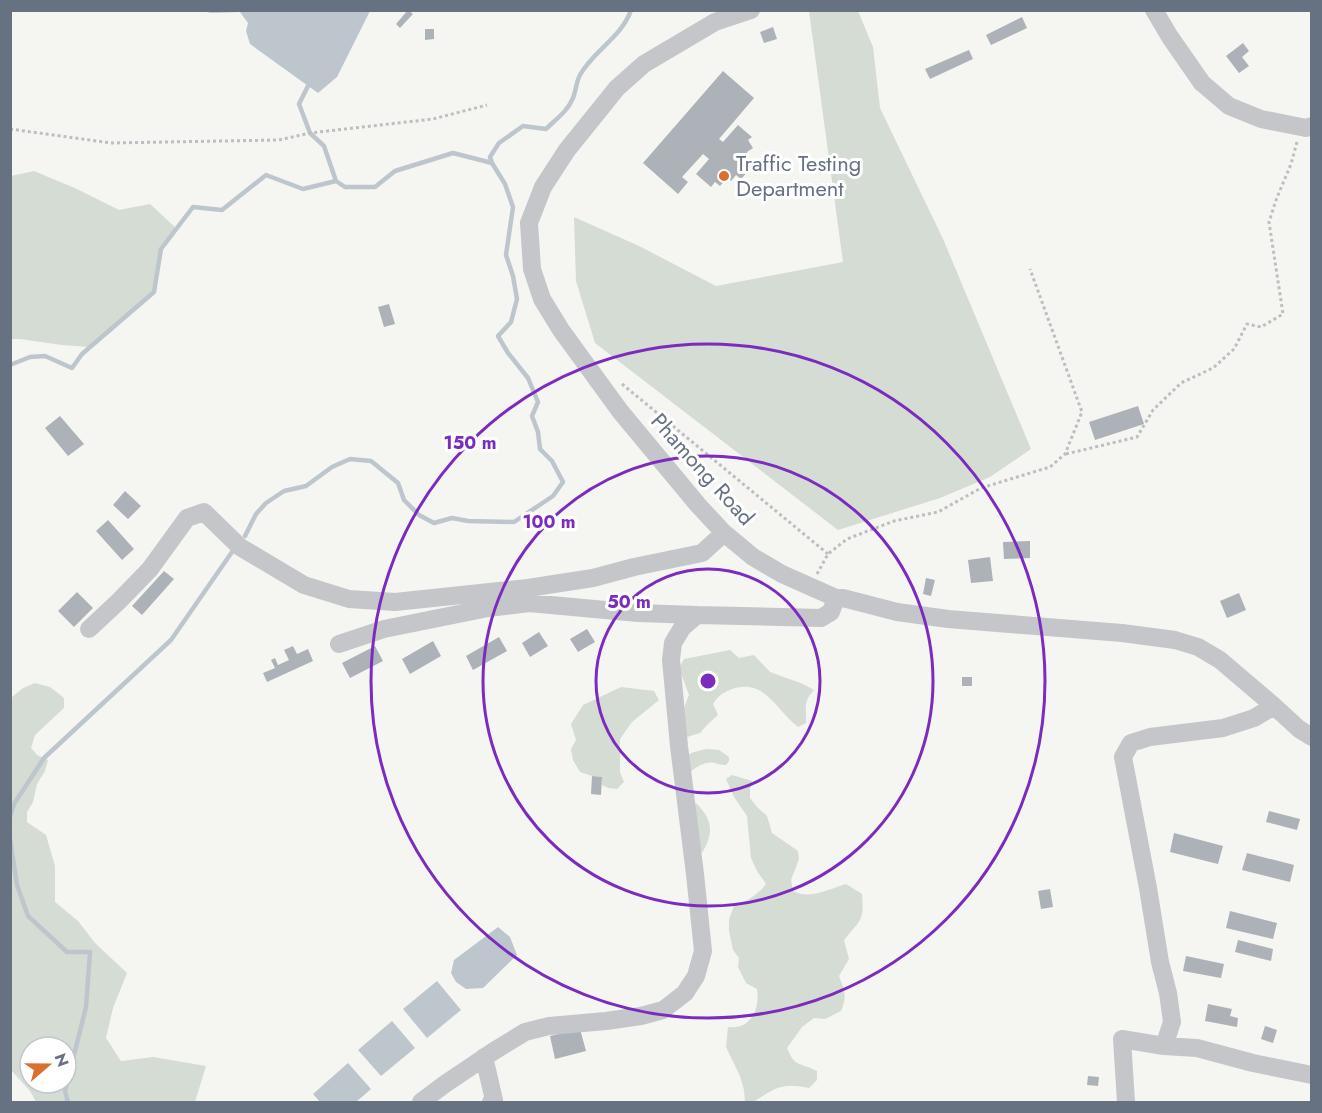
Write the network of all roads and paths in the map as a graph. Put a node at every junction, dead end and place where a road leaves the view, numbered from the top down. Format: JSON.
{"nodes":[{"id":1,"x":751,"y":10,"type":"edge"},
{"id":2,"x":1154,"y":10,"type":"edge"},
{"id":3,"x":487,"y":105,"type":"dead end"},
{"id":4,"x":1309,"y":127,"type":"edge"},
{"id":5,"x":10,"y":129,"type":"edge"},
{"id":6,"x":1030,"y":269,"type":"dead end"},
{"id":7,"x":622,"y":384,"type":"dead end"},
{"id":8,"x":1065,"y":454,"type":"junction"},
{"id":9,"x":724,"y":533,"type":"junction"},
{"id":10,"x":828,"y":554,"type":"junction"},
{"id":11,"x":810,"y":587,"type":"junction"},
{"id":12,"x":836,"y":598,"type":"junction"},
{"id":13,"x":697,"y":615,"type":"junction"},
{"id":14,"x":89,"y":629,"type":"dead end"},
{"id":15,"x":339,"y":644,"type":"dead end"},
{"id":16,"x":1274,"y":706,"type":"junction"},
{"id":17,"x":1311,"y":737,"type":"edge"},
{"id":18,"x":1164,"y":1046,"type":"junction"},
{"id":19,"x":484,"y":1057,"type":"junction"},
{"id":20,"x":1311,"y":1075,"type":"edge"},
{"id":21,"x":421,"y":1102,"type":"edge"},
{"id":22,"x":491,"y":1102,"type":"edge"},
{"id":23,"x":1126,"y":1102,"type":"edge"}],
"edges":[{"from":1,"to":9,"type":"street","name":"Phamong Road"},
{"from":2,"to":4,"type":"street"},
{"from":3,"to":5,"type":"path"},
{"from":4,"to":8,"type":"path"},
{"from":6,"to":8,"type":"path"},
{"from":7,"to":10,"type":"path"},
{"from":8,"to":10,"type":"path"},
{"from":9,"to":11,"type":"street","name":"Phamong Road"},
{"from":9,"to":14,"type":"street"},
{"from":10,"to":11,"type":"path"},
{"from":11,"to":12,"type":"street","name":"Phamong Road"},
{"from":12,"to":13,"type":"street"},
{"from":12,"to":16,"type":"street","name":"Phamong Road"},
{"from":13,"to":15,"type":"street"},
{"from":13,"to":19,"type":"street"},
{"from":16,"to":17,"type":"street","name":"Phamong Road"},
{"from":16,"to":18,"type":"street"},
{"from":18,"to":20,"type":"street"},
{"from":18,"to":23,"type":"street"},
{"from":19,"to":21,"type":"street"},
{"from":19,"to":22,"type":"street"}]}
